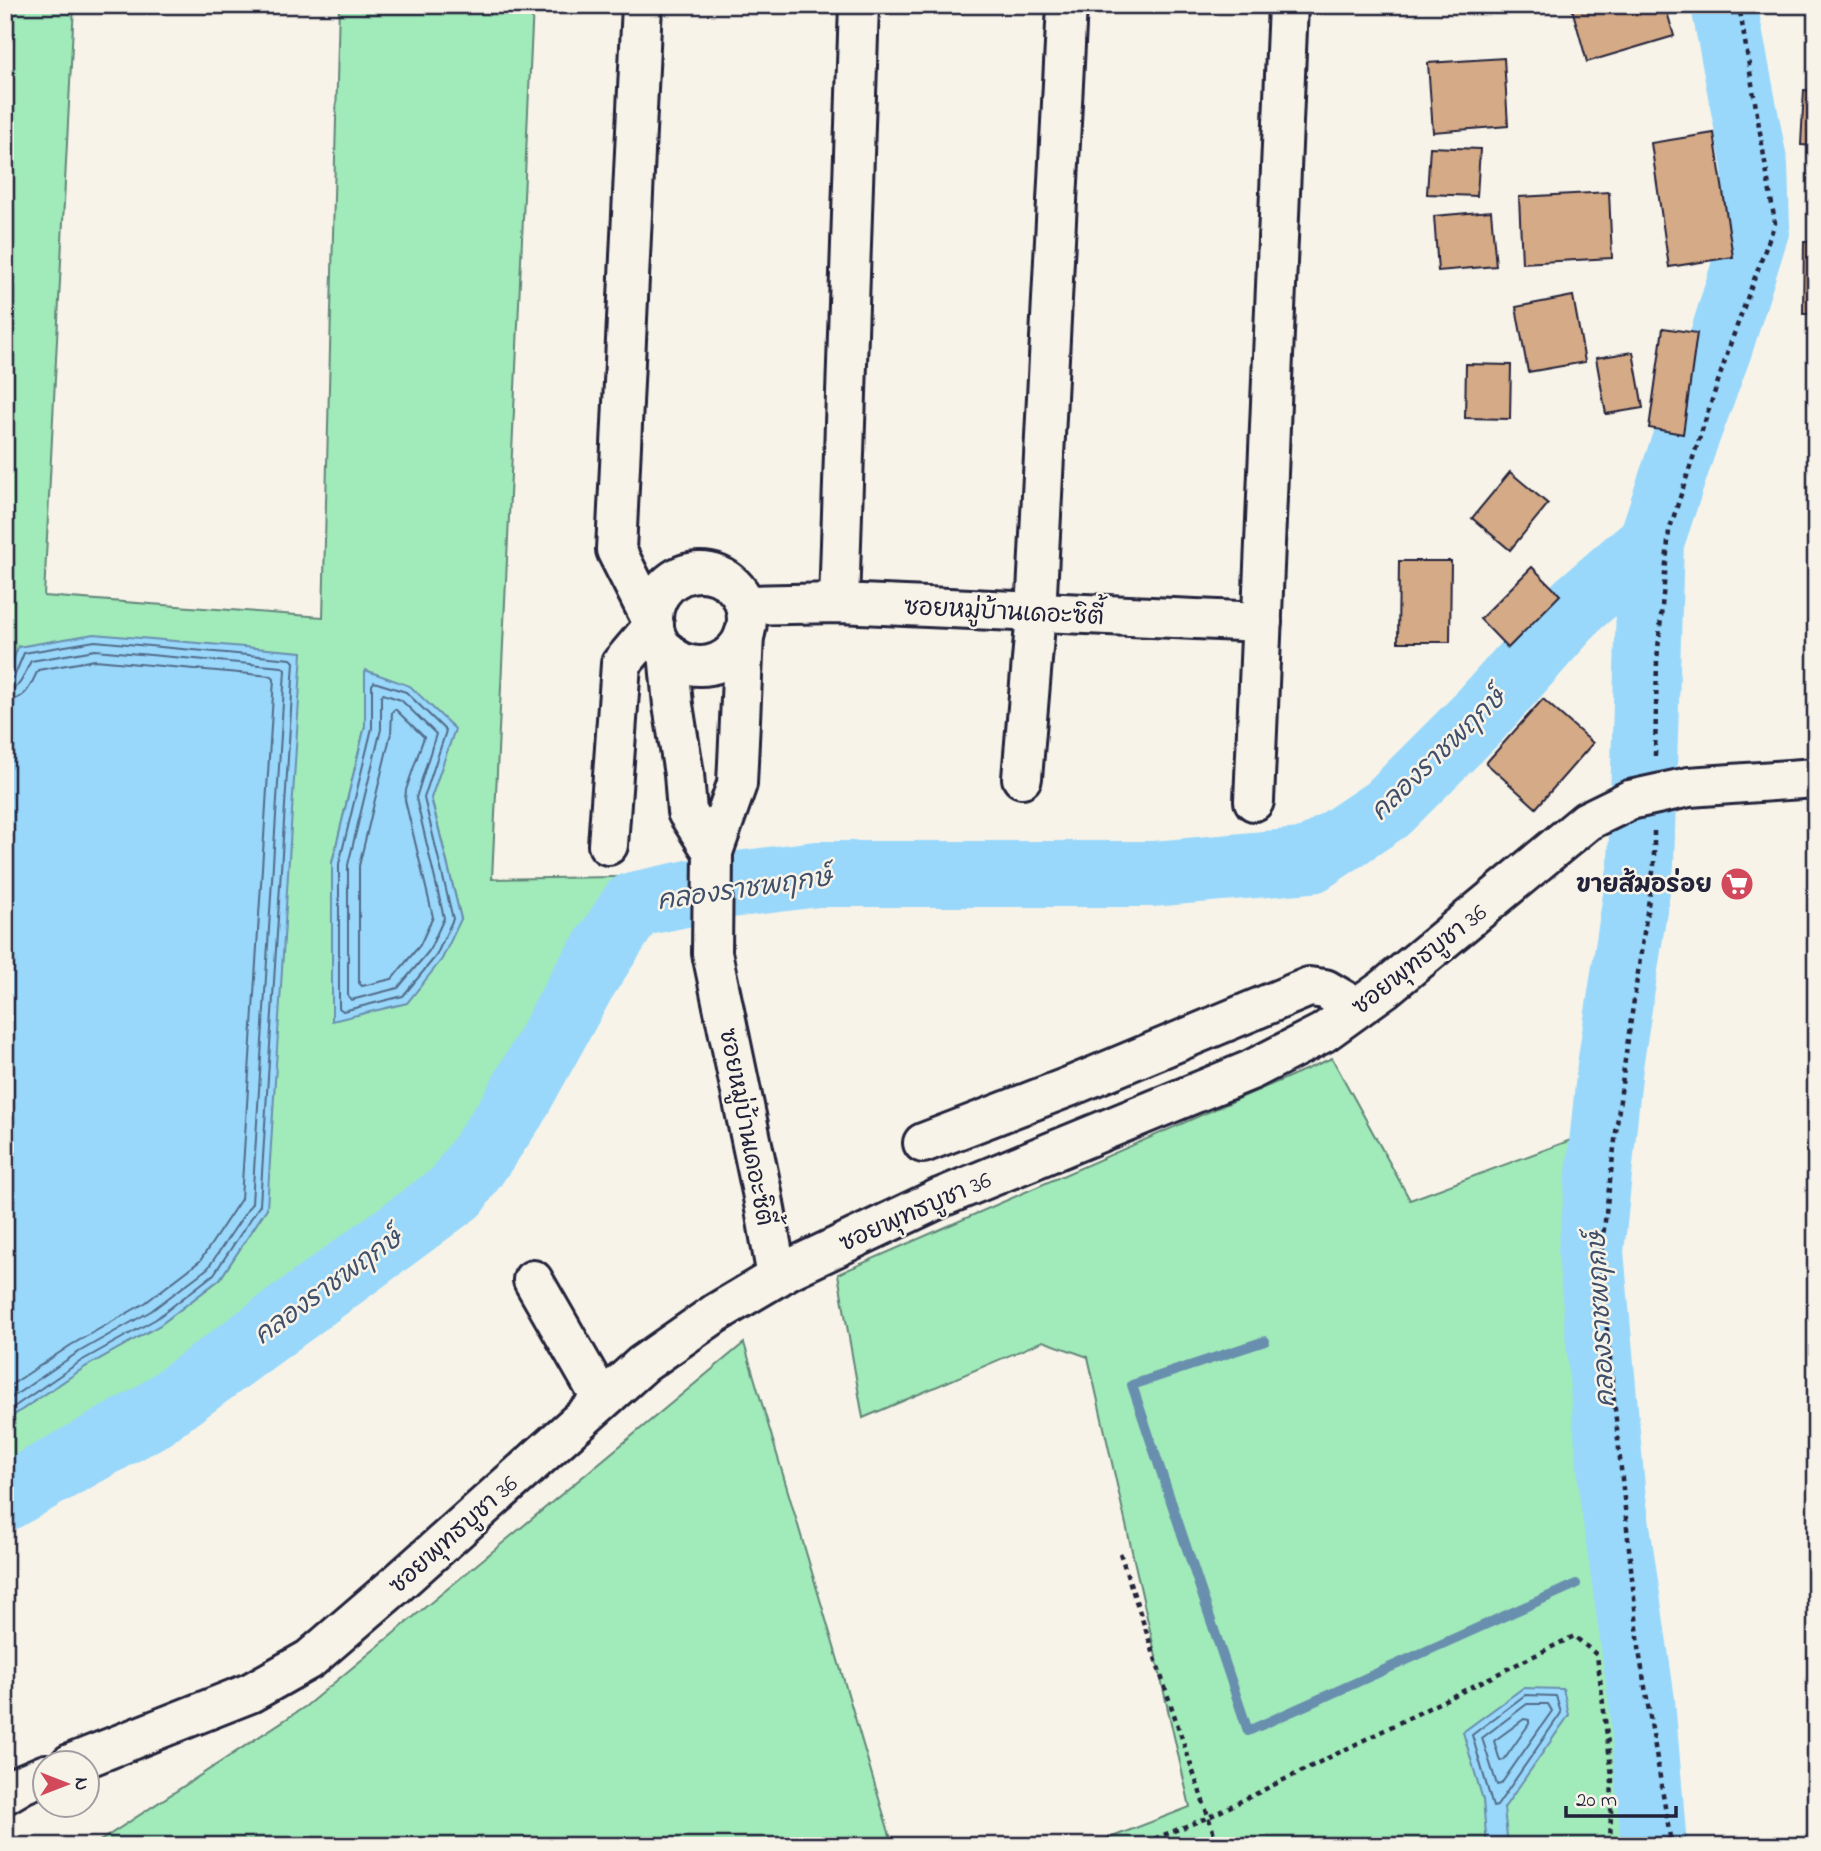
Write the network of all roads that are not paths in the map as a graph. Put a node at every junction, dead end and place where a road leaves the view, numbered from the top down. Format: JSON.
{"nodes":[{"id":1,"x":642,"y":5,"type":"edge"},
{"id":2,"x":859,"y":5,"type":"edge"},
{"id":3,"x":1067,"y":5,"type":"edge"},
{"id":4,"x":1288,"y":5,"type":"edge"},
{"id":5,"x":839,"y":603,"type":"junction"},
{"id":6,"x":1035,"y":613,"type":"junction"},
{"id":7,"x":744,"y":620,"type":"junction"},
{"id":8,"x":1262,"y":622,"type":"junction"},
{"id":9,"x":661,"y":639,"type":"junction"},
{"id":10,"x":1021,"y":778,"type":"dead end"},
{"id":11,"x":1816,"y":778,"type":"edge"},
{"id":12,"x":1254,"y":801,"type":"dead end"},
{"id":13,"x":608,"y":845,"type":"dead end"},
{"id":14,"x":714,"y":861,"type":"junction"},
{"id":15,"x":1357,"y":1009,"type":"junction"},
{"id":16,"x":984,"y":1120,"type":"junction"},
{"id":17,"x":923,"y":1143,"type":"dead end"},
{"id":18,"x":1006,"y":1170,"type":"junction"},
{"id":19,"x":777,"y":1277,"type":"junction"},
{"id":20,"x":533,"y":1280,"type":"dead end"},
{"id":21,"x":602,"y":1400,"type":"junction"},
{"id":22,"x":102,"y":1751,"type":"edge"},
{"id":23,"x":32,"y":1779,"type":"edge"},
{"id":24,"x":5,"y":1794,"type":"edge"}],
"edges":[{"from":1,"to":9,"type":"street"},
{"from":2,"to":5,"type":"street"},
{"from":3,"to":6,"type":"street"},
{"from":4,"to":8,"type":"street"},
{"from":5,"to":6,"type":"street","name":"ซอยหมู่บ้านเดอะซิตี้"},
{"from":5,"to":7,"type":"street","name":"ซอยหมู่บ้านเดอะซิตี้"},
{"from":6,"to":8,"type":"street","name":"ซอยหมู่บ้านเดอะซิตี้"},
{"from":6,"to":10,"type":"street"},
{"from":7,"to":9,"type":"street"},
{"from":7,"to":9,"type":"street"},
{"from":7,"to":14,"type":"street","name":"ซอยหมู่บ้านเดอะซิตี้"},
{"from":8,"to":12,"type":"street"},
{"from":9,"to":13,"type":"street"},
{"from":9,"to":14,"type":"street"},
{"from":11,"to":15,"type":"street","name":"ซอยพุทธบูชา 36","bridge":true},
{"from":14,"to":19,"type":"street","name":"ซอยหมู่บ้านเดอะซิตี้"},
{"from":15,"to":16,"type":"street"},
{"from":15,"to":18,"type":"street","name":"ซอยพุทธบูชา 36"},
{"from":16,"to":17,"type":"street"},
{"from":16,"to":18,"type":"street"},
{"from":18,"to":19,"type":"street","name":"ซอยพุทธบูชา 36"},
{"from":19,"to":21,"type":"street","name":"ซอยพุทธบูชา 36"},
{"from":20,"to":21,"type":"street"},
{"from":21,"to":22,"type":"street","name":"ซอยพุทธบูชา 36"},
{"from":23,"to":24,"type":"street"}]}
